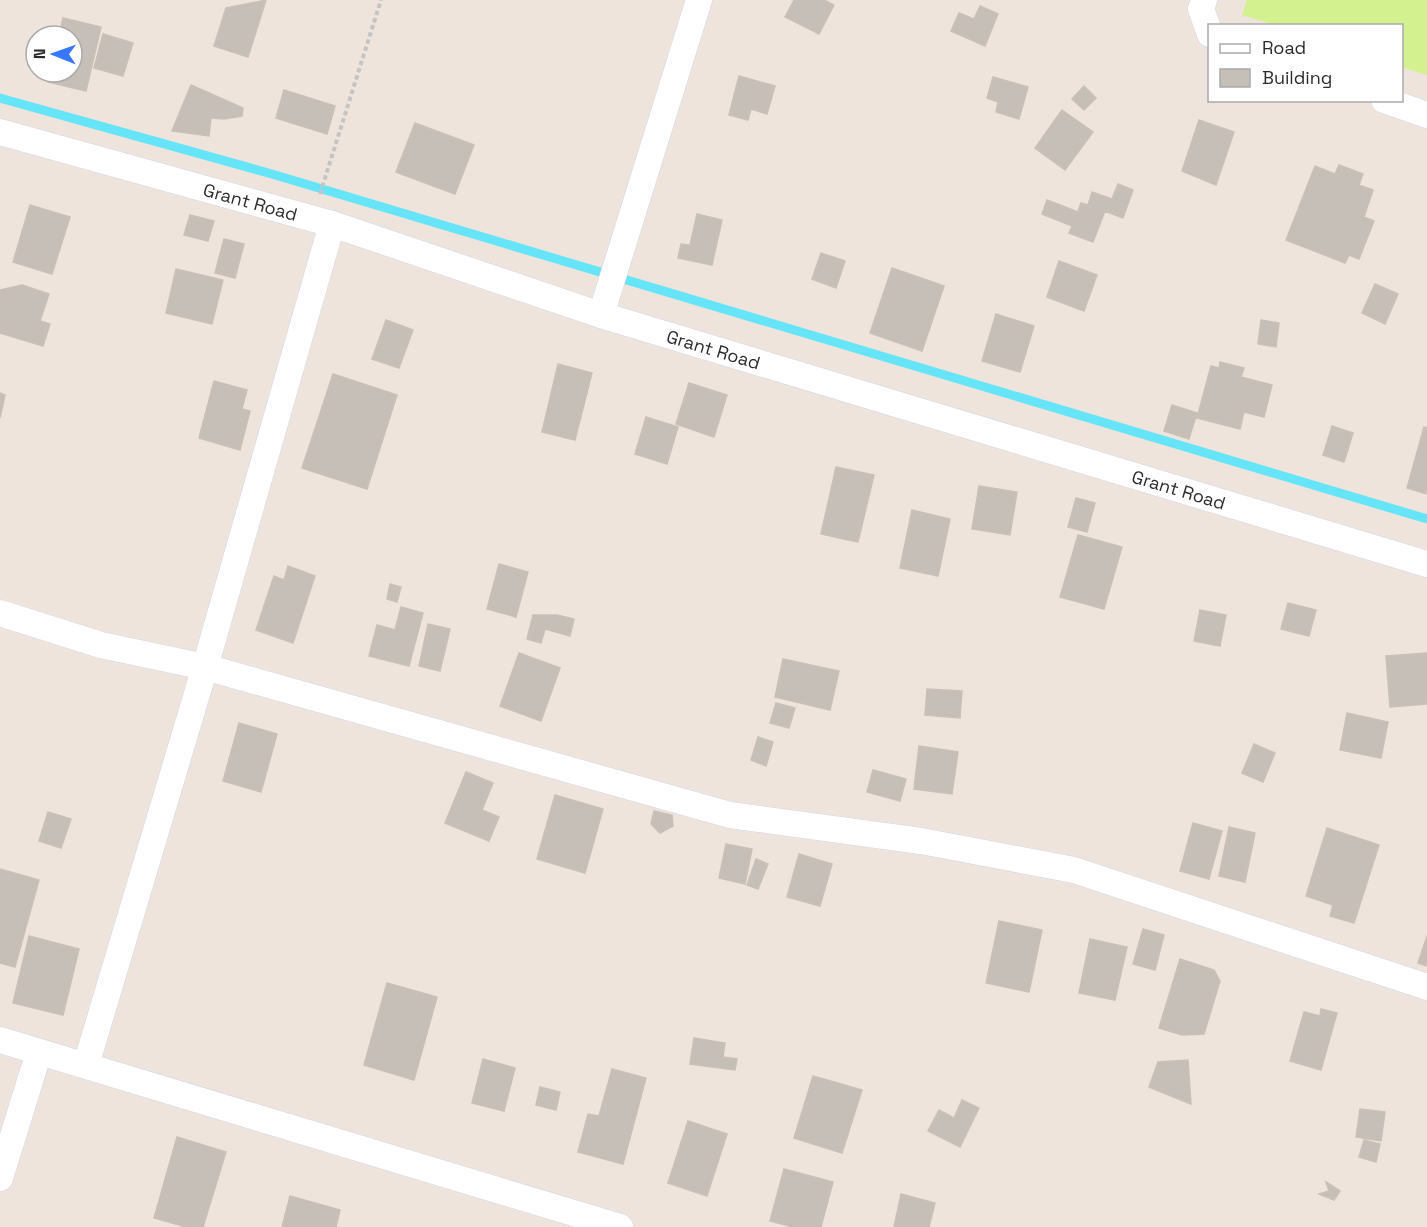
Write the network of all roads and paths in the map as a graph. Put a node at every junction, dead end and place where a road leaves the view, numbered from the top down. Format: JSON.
{"nodes":[{"id":1,"x":381,"y":0,"type":"edge"},
{"id":2,"x":699,"y":0,"type":"edge"},
{"id":3,"x":1204,"y":0,"type":"edge"},
{"id":4,"x":1208,"y":31,"type":"edge"},
{"id":5,"x":1390,"y":102,"type":"edge"},
{"id":6,"x":1427,"y":115,"type":"edge"},
{"id":7,"x":0,"y":132,"type":"edge"},
{"id":8,"x":322,"y":222,"type":"junction"},
{"id":9,"x":601,"y":315,"type":"junction"},
{"id":10,"x":1427,"y":564,"type":"edge"},
{"id":11,"x":0,"y":614,"type":"edge"},
{"id":12,"x":205,"y":667,"type":"junction"},
{"id":13,"x":1427,"y":987,"type":"edge"},
{"id":14,"x":0,"y":1040,"type":"edge"},
{"id":15,"x":39,"y":1052,"type":"junction"},
{"id":16,"x":86,"y":1065,"type":"junction"},
{"id":17,"x":0,"y":1178,"type":"edge"},
{"id":18,"x":620,"y":1227,"type":"edge"}],
"edges":[{"from":1,"to":8,"type":"path"},
{"from":2,"to":9,"type":"street"},
{"from":3,"to":4,"type":"street"},
{"from":5,"to":6,"type":"street"},
{"from":7,"to":8,"type":"street","name":"Grant Road"},
{"from":8,"to":9,"type":"street","name":"Grant Road"},
{"from":8,"to":12,"type":"street"},
{"from":9,"to":10,"type":"street","name":"Grant Road"},
{"from":11,"to":12,"type":"street"},
{"from":12,"to":13,"type":"street"},
{"from":12,"to":16,"type":"street"},
{"from":14,"to":15,"type":"street"},
{"from":15,"to":16,"type":"street"},
{"from":15,"to":17,"type":"street"},
{"from":16,"to":18,"type":"street"}]}
